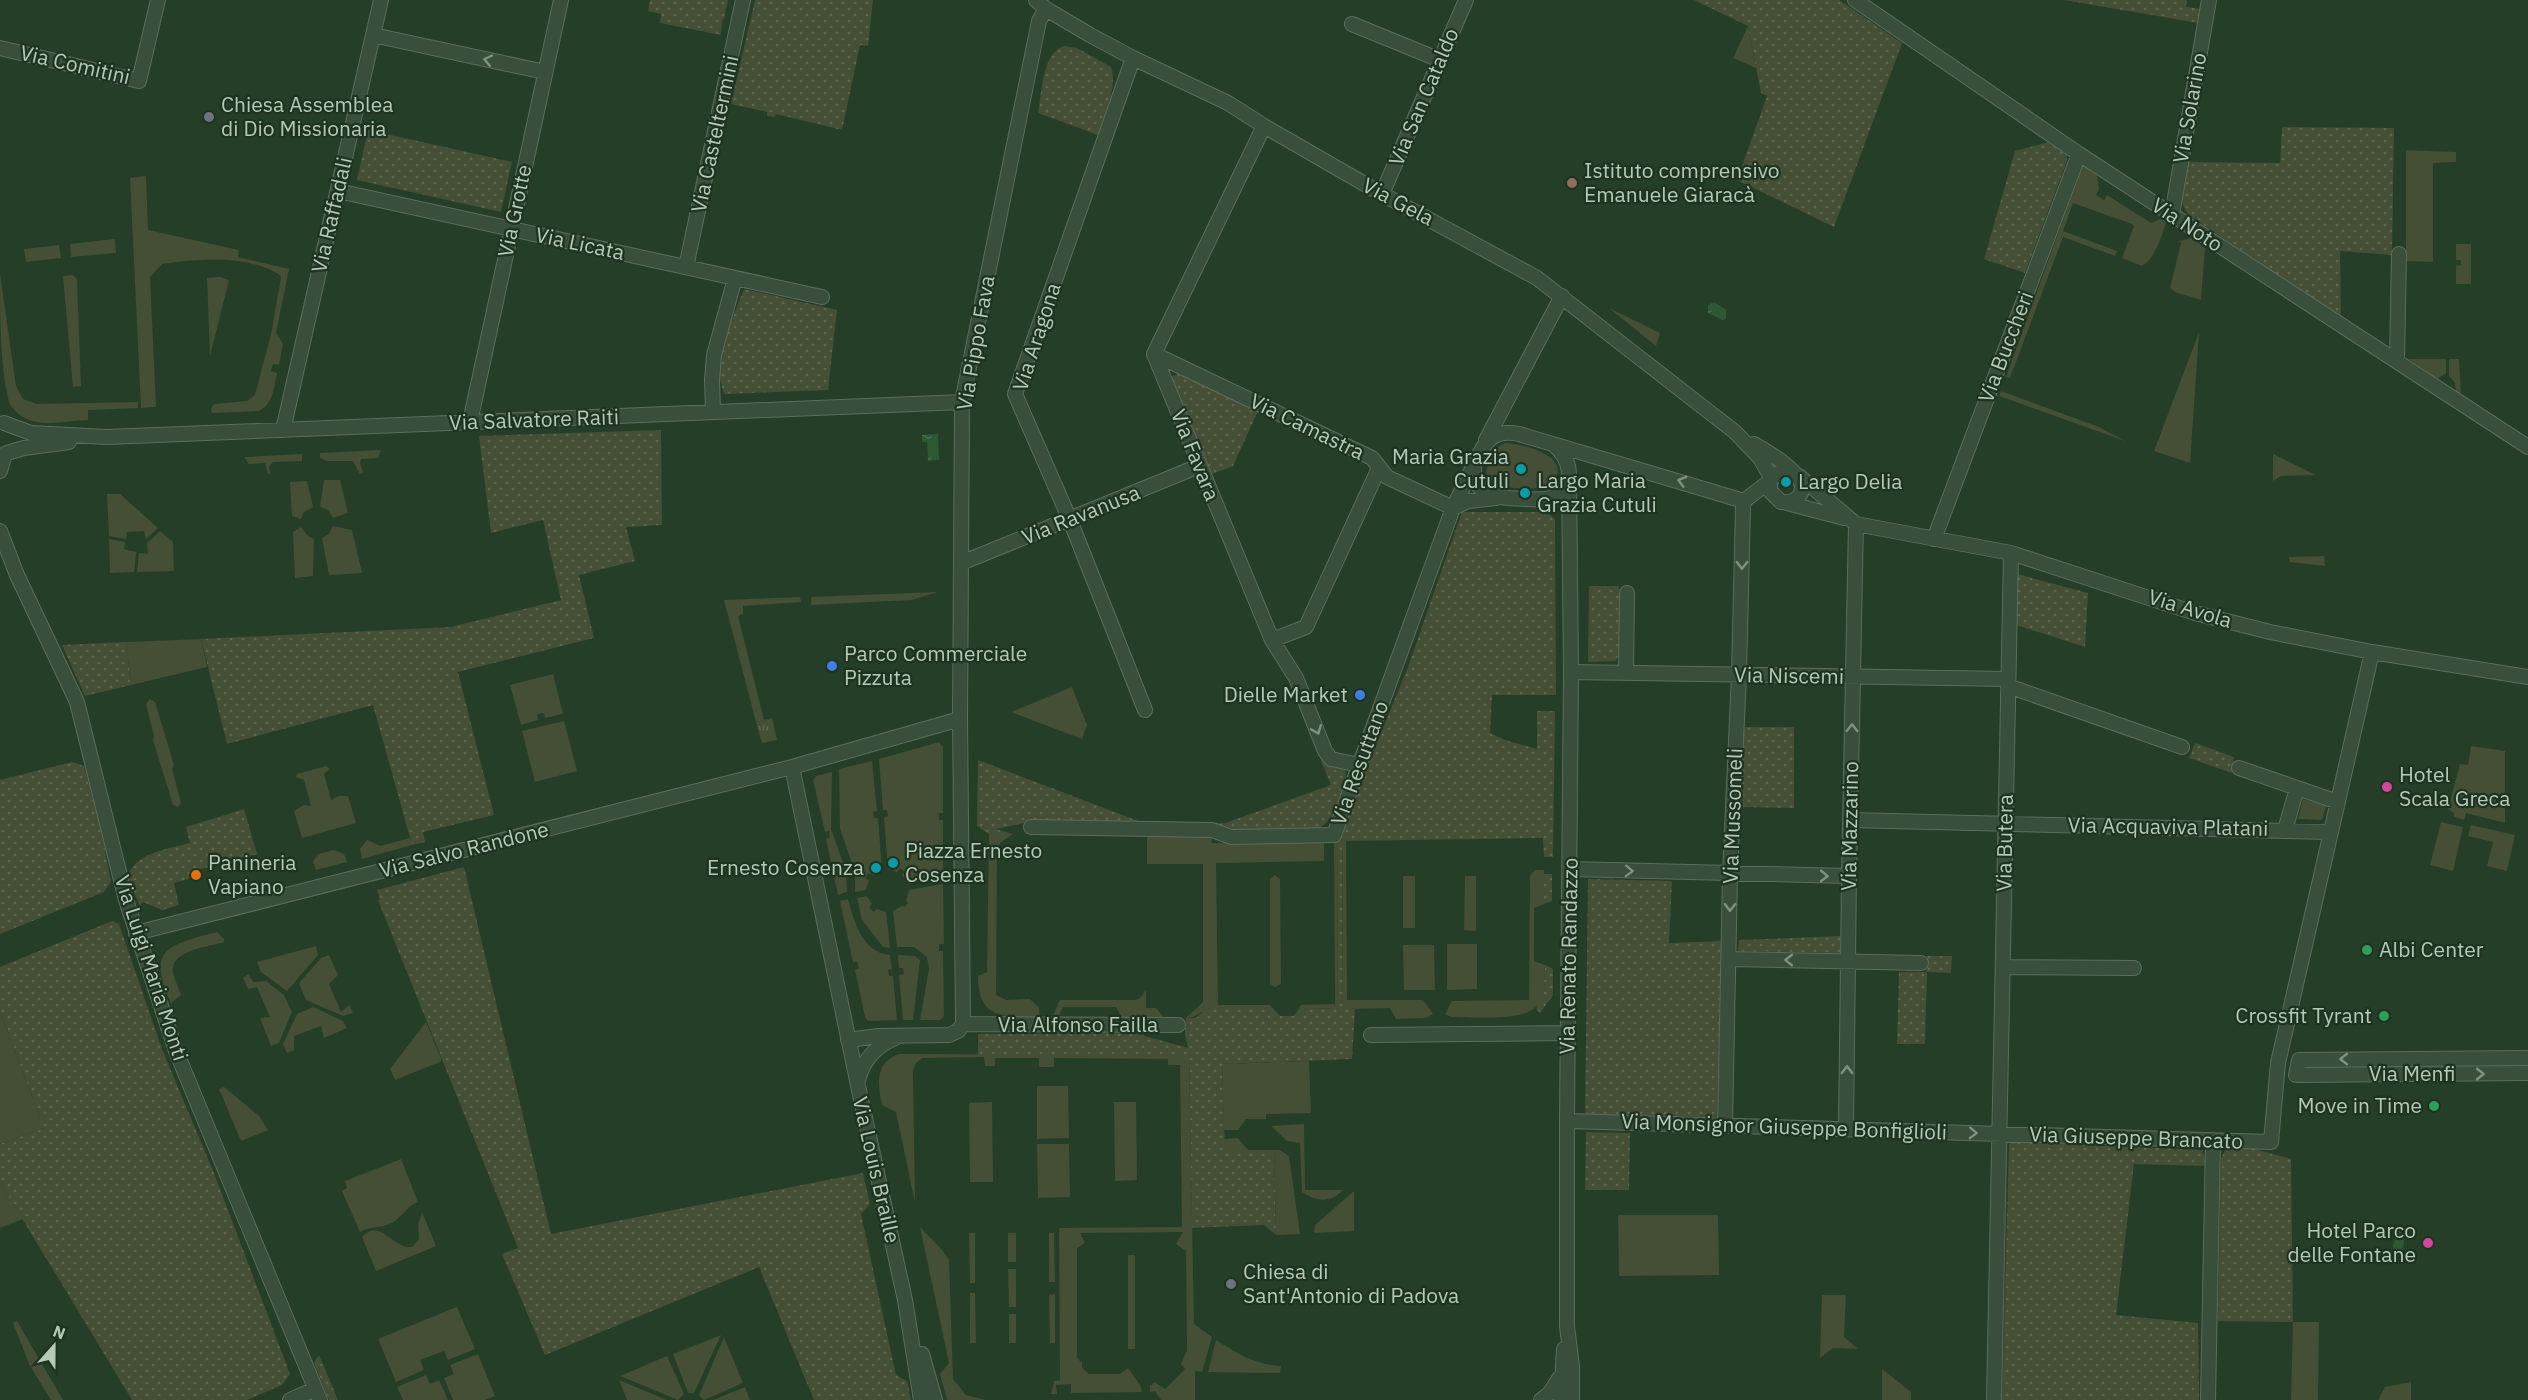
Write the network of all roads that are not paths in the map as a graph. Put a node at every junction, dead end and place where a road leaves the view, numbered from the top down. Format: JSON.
{"nodes":[{"id":1,"x":158,"y":0,"type":"edge"},
{"id":2,"x":381,"y":0,"type":"edge"},
{"id":3,"x":561,"y":0,"type":"edge"},
{"id":4,"x":743,"y":0,"type":"edge"},
{"id":5,"x":1466,"y":0,"type":"edge"},
{"id":6,"x":1855,"y":0,"type":"edge"},
{"id":7,"x":2209,"y":0,"type":"edge"},
{"id":8,"x":1041,"y":4,"type":"edge"},
{"id":9,"x":1352,"y":24,"type":"dead end"},
{"id":10,"x":373,"y":35,"type":"junction"},
{"id":11,"x":0,"y":48,"type":"edge"},
{"id":12,"x":1133,"y":58,"type":"junction"},
{"id":13,"x":1440,"y":60,"type":"junction"},
{"id":14,"x":545,"y":72,"type":"junction"},
{"id":15,"x":1264,"y":126,"type":"junction"},
{"id":16,"x":2079,"y":154,"type":"junction"},
{"id":17,"x":338,"y":191,"type":"junction"},
{"id":18,"x":1382,"y":195,"type":"junction"},
{"id":19,"x":2172,"y":215,"type":"junction"},
{"id":20,"x":511,"y":229,"type":"junction"},
{"id":21,"x":2399,"y":254,"type":"dead end"},
{"id":22,"x":686,"y":267,"type":"junction"},
{"id":23,"x":735,"y":278,"type":"junction"},
{"id":24,"x":1562,"y":296,"type":"junction"},
{"id":25,"x":822,"y":297,"type":"dead end"},
{"id":26,"x":1154,"y":354,"type":"junction"},
{"id":27,"x":2397,"y":361,"type":"junction"},
{"id":28,"x":1506,"y":401,"type":"junction"},
{"id":29,"x":962,"y":402,"type":"junction"},
{"id":30,"x":713,"y":412,"type":"junction"},
{"id":31,"x":2,"y":421,"type":"edge"},
{"id":32,"x":470,"y":422,"type":"junction"},
{"id":33,"x":283,"y":430,"type":"junction"},
{"id":34,"x":1519,"y":434,"type":"junction"},
{"id":35,"x":1739,"y":435,"type":"junction"},
{"id":36,"x":107,"y":437,"type":"junction"},
{"id":37,"x":1486,"y":440,"type":"junction"},
{"id":38,"x":1553,"y":444,"type":"junction"},
{"id":39,"x":2526,"y":445,"type":"edge"},
{"id":40,"x":4,"y":455,"type":"edge"},
{"id":41,"x":1474,"y":465,"type":"junction"},
{"id":42,"x":1199,"y":466,"type":"junction"},
{"id":43,"x":1379,"y":468,"type":"junction"},
{"id":44,"x":0,"y":471,"type":"edge"},
{"id":45,"x":1796,"y":474,"type":"junction"},
{"id":46,"x":1569,"y":476,"type":"junction"},
{"id":47,"x":1771,"y":480,"type":"junction"},
{"id":48,"x":1496,"y":498,"type":"junction"},
{"id":49,"x":1545,"y":500,"type":"junction"},
{"id":50,"x":1742,"y":502,"type":"junction"},
{"id":51,"x":1786,"y":503,"type":"junction"},
{"id":52,"x":1453,"y":508,"type":"junction"},
{"id":53,"x":1070,"y":520,"type":"junction"},
{"id":54,"x":1570,"y":522,"type":"junction"},
{"id":55,"x":1853,"y":522,"type":"junction"},
{"id":56,"x":0,"y":531,"type":"edge"},
{"id":57,"x":1934,"y":539,"type":"junction"},
{"id":58,"x":2011,"y":553,"type":"junction"},
{"id":59,"x":961,"y":563,"type":"junction"},
{"id":60,"x":1627,"y":593,"type":"dead end"},
{"id":61,"x":1272,"y":640,"type":"junction"},
{"id":62,"x":2372,"y":652,"type":"junction"},
{"id":63,"x":1571,"y":672,"type":"junction"},
{"id":64,"x":1626,"y":673,"type":"junction"},
{"id":65,"x":1739,"y":675,"type":"junction"},
{"id":66,"x":1853,"y":676,"type":"junction"},
{"id":67,"x":2528,"y":677,"type":"edge"},
{"id":68,"x":2008,"y":682,"type":"junction"},
{"id":69,"x":1146,"y":710,"type":"dead end"},
{"id":70,"x":960,"y":719,"type":"junction"},
{"id":71,"x":2182,"y":747,"type":"dead end"},
{"id":72,"x":1359,"y":765,"type":"junction"},
{"id":73,"x":792,"y":767,"type":"junction"},
{"id":74,"x":2239,"y":768,"type":"dead end"},
{"id":75,"x":2297,"y":788,"type":"junction"},
{"id":76,"x":2338,"y":802,"type":"junction"},
{"id":77,"x":1850,"y":820,"type":"junction"},
{"id":78,"x":2005,"y":823,"type":"junction"},
{"id":79,"x":1031,"y":827,"type":"dead end"},
{"id":80,"x":2285,"y":830,"type":"junction"},
{"id":81,"x":2331,"y":832,"type":"junction"},
{"id":82,"x":1570,"y":869,"type":"junction"},
{"id":83,"x":1730,"y":874,"type":"junction"},
{"id":84,"x":1849,"y":876,"type":"junction"},
{"id":85,"x":136,"y":933,"type":"junction"},
{"id":86,"x":1728,"y":959,"type":"junction"},
{"id":87,"x":1847,"y":962,"type":"junction"},
{"id":88,"x":1921,"y":963,"type":"dead end"},
{"id":89,"x":2003,"y":967,"type":"junction"},
{"id":90,"x":2134,"y":968,"type":"dead end"},
{"id":91,"x":963,"y":1024,"type":"junction"},
{"id":92,"x":1178,"y":1025,"type":"dead end"},
{"id":93,"x":1568,"y":1033,"type":"junction"},
{"id":94,"x":1371,"y":1035,"type":"dead end"},
{"id":95,"x":900,"y":1036,"type":"junction"},
{"id":96,"x":848,"y":1040,"type":"junction"},
{"id":97,"x":2528,"y":1058,"type":"edge"},
{"id":98,"x":2416,"y":1059,"type":"junction"},
{"id":99,"x":2528,"y":1073,"type":"edge"},
{"id":100,"x":2416,"y":1074,"type":"junction"},
{"id":101,"x":857,"y":1083,"type":"junction"},
{"id":102,"x":1567,"y":1121,"type":"junction"},
{"id":103,"x":1725,"y":1125,"type":"junction"},
{"id":104,"x":1846,"y":1129,"type":"junction"},
{"id":105,"x":2001,"y":1134,"type":"junction"},
{"id":106,"x":2213,"y":1140,"type":"junction"},
{"id":107,"x":905,"y":1300,"type":"junction"},
{"id":108,"x":1567,"y":1326,"type":"junction"},
{"id":109,"x":1561,"y":1375,"type":"junction"},
{"id":110,"x":317,"y":1395,"type":"edge"},
{"id":111,"x":290,"y":1400,"type":"edge"},
{"id":112,"x":921,"y":1400,"type":"edge"},
{"id":113,"x":935,"y":1400,"type":"edge"},
{"id":114,"x":1541,"y":1400,"type":"edge"},
{"id":115,"x":1561,"y":1400,"type":"edge"},
{"id":116,"x":1572,"y":1400,"type":"edge"},
{"id":117,"x":1994,"y":1400,"type":"edge"},
{"id":118,"x":2208,"y":1400,"type":"edge"}],
"edges":[{"from":1,"to":11,"type":"street","name":"Via Comitini"},
{"from":2,"to":10,"type":"street","name":"Via Raffadali"},
{"from":3,"to":14,"type":"street","name":"Via Grotte"},
{"from":4,"to":22,"type":"street","name":"Via Casteltermini"},
{"from":5,"to":13,"type":"street","name":"Via San Cataldo"},
{"from":6,"to":16,"type":"street","name":"Via Noto"},
{"from":7,"to":19,"type":"street","name":"Via Solarino"},
{"from":8,"to":12,"type":"street","name":"Via Gela"},
{"from":8,"to":29,"type":"street","name":"Via Pippo Fava"},
{"from":9,"to":13,"type":"street"},
{"from":14,"to":10,"type":"street","one_way":true},
{"from":10,"to":17,"type":"street","name":"Via Raffadali"},
{"from":12,"to":15,"type":"street","name":"Via Gela"},
{"from":12,"to":53,"type":"street","name":"Via Aragona"},
{"from":13,"to":18,"type":"street","name":"Via San Cataldo"},
{"from":14,"to":20,"type":"street","name":"Via Grotte"},
{"from":15,"to":18,"type":"street","name":"Via Gela"},
{"from":15,"to":26,"type":"street"},
{"from":16,"to":19,"type":"street","name":"Via Noto"},
{"from":16,"to":57,"type":"street","name":"Via Buccheri"},
{"from":17,"to":20,"type":"street","name":"Via Licata"},
{"from":17,"to":33,"type":"street","name":"Via Raffadali"},
{"from":18,"to":24,"type":"street","name":"Via Gela"},
{"from":19,"to":27,"type":"street","name":"Via Noto"},
{"from":20,"to":22,"type":"street","name":"Via Licata"},
{"from":20,"to":32,"type":"street","name":"Via Grotte"},
{"from":21,"to":27,"type":"street"},
{"from":22,"to":23,"type":"street","name":"Via Licata"},
{"from":23,"to":25,"type":"street","name":"Via Licata"},
{"from":23,"to":30,"type":"street"},
{"from":24,"to":28,"type":"street"},
{"from":24,"to":35,"type":"street","name":"Via Gela"},
{"from":26,"to":42,"type":"street","name":"Via Favara"},
{"from":26,"to":43,"type":"street","name":"Via Camastra"},
{"from":27,"to":39,"type":"street","name":"Via Noto"},
{"from":28,"to":34,"type":"street"},
{"from":28,"to":37,"type":"street"},
{"from":29,"to":30,"type":"street","name":"Via Salvatore Raiti"},
{"from":29,"to":59,"type":"street","name":"Via Pippo Fava"},
{"from":30,"to":32,"type":"street","name":"Via Salvatore Raiti"},
{"from":31,"to":36,"type":"street"},
{"from":31,"to":40,"type":"street"},
{"from":32,"to":33,"type":"street","name":"Via Salvatore Raiti"},
{"from":33,"to":36,"type":"street","name":"Via Salvatore Raiti"},
{"from":34,"to":37,"type":"street"},
{"from":34,"to":38,"type":"street"},
{"from":35,"to":45,"type":"street"},
{"from":35,"to":47,"type":"street"},
{"from":36,"to":40,"type":"street"},
{"from":37,"to":41,"type":"street"},
{"from":38,"to":46,"type":"street"},
{"from":50,"to":38,"type":"street","one_way":true},
{"from":40,"to":44,"type":"street"},
{"from":41,"to":48,"type":"street"},
{"from":41,"to":52,"type":"street","name":"Via Resuttano"},
{"from":42,"to":53,"type":"street","name":"Via Ravanusa"},
{"from":42,"to":61,"type":"street","name":"Via Favara"},
{"from":43,"to":52,"type":"street","name":"Via Camastra"},
{"from":43,"to":61,"type":"street"},
{"from":45,"to":47,"type":"street"},
{"from":45,"to":51,"type":"street"},
{"from":45,"to":55,"type":"street"},
{"from":46,"to":49,"type":"street"},
{"from":46,"to":54,"type":"street","name":"Via Renato Randazzo"},
{"from":47,"to":50,"type":"street"},
{"from":47,"to":51,"type":"street"},
{"from":48,"to":49,"type":"street"},
{"from":48,"to":52,"type":"street"},
{"from":49,"to":54,"type":"street"},
{"from":50,"to":65,"type":"street","name":"Via Mussomeli","one_way":true},
{"from":51,"to":55,"type":"street","name":"Via Avola"},
{"from":52,"to":72,"type":"street","name":"Via Resuttano"},
{"from":53,"to":59,"type":"street","name":"Via Ravanusa"},
{"from":53,"to":69,"type":"street","name":"Via Aragona"},
{"from":54,"to":63,"type":"street","name":"Via Renato Randazzo"},
{"from":55,"to":57,"type":"street","name":"Via Avola"},
{"from":55,"to":66,"type":"street","name":"Via Mazzarino"},
{"from":56,"to":85,"type":"street","name":"Via Luigi Maria Monti"},
{"from":57,"to":58,"type":"street","name":"Via Avola"},
{"from":58,"to":62,"type":"street","name":"Via Avola"},
{"from":58,"to":68,"type":"street","name":"Via Butera"},
{"from":59,"to":70,"type":"street","name":"Via Pippo Fava"},
{"from":60,"to":64,"type":"street"},
{"from":61,"to":72,"type":"street","name":"Via Favara","one_way":true},
{"from":62,"to":67,"type":"street","name":"Via Avola"},
{"from":62,"to":76,"type":"street"},
{"from":63,"to":64,"type":"street","name":"Via Niscemi"},
{"from":63,"to":82,"type":"street","name":"Via Renato Randazzo"},
{"from":64,"to":65,"type":"street","name":"Via Niscemi"},
{"from":65,"to":66,"type":"street","name":"Via Niscemi"},
{"from":65,"to":83,"type":"street","name":"Via Mussomeli"},
{"from":66,"to":68,"type":"street","name":"Via Niscemi"},
{"from":77,"to":66,"type":"street","name":"Via Mazzarino","one_way":true},
{"from":68,"to":71,"type":"street","name":"Via Niscemi"},
{"from":68,"to":78,"type":"street","name":"Via Butera"},
{"from":70,"to":73,"type":"street","name":"Via Salvo Randone"},
{"from":70,"to":91,"type":"street","name":"Via Pippo Fava"},
{"from":72,"to":79,"type":"street","name":"Via Resuttano"},
{"from":73,"to":85,"type":"street","name":"Via Salvo Randone"},
{"from":73,"to":96,"type":"street","name":"Via Louis Braille"},
{"from":74,"to":75,"type":"street"},
{"from":75,"to":76,"type":"street"},
{"from":75,"to":80,"type":"street"},
{"from":76,"to":81,"type":"street"},
{"from":77,"to":78,"type":"street","name":"Via Acquaviva Platani"},
{"from":77,"to":84,"type":"street","name":"Via Mazzarino"},
{"from":78,"to":80,"type":"street","name":"Via Acquaviva Platani"},
{"from":78,"to":89,"type":"street","name":"Via Butera"},
{"from":80,"to":81,"type":"street","name":"Via Acquaviva Platani"},
{"from":81,"to":106,"type":"street","name":"Via Giuseppe Brancato"},
{"from":82,"to":83,"type":"street","one_way":true},
{"from":82,"to":93,"type":"street","name":"Via Renato Randazzo"},
{"from":83,"to":84,"type":"street","one_way":true},
{"from":83,"to":86,"type":"street","name":"Via Mussomeli","one_way":true},
{"from":84,"to":87,"type":"street","name":"Via Mazzarino"},
{"from":85,"to":110,"type":"street","name":"Via Luigi Maria Monti"},
{"from":87,"to":86,"type":"street","one_way":true},
{"from":86,"to":103,"type":"street","name":"Via Mussomeli"},
{"from":87,"to":88,"type":"street"},
{"from":104,"to":87,"type":"street","name":"Via Mazzarino","one_way":true},
{"from":89,"to":90,"type":"street"},
{"from":89,"to":105,"type":"street","name":"Via Butera"},
{"from":91,"to":92,"type":"street","name":"Via Alfonso Failla"},
{"from":91,"to":95,"type":"street"},
{"from":93,"to":94,"type":"street"},
{"from":93,"to":102,"type":"street","name":"Via Renato Randazzo"},
{"from":95,"to":96,"type":"street"},
{"from":95,"to":101,"type":"street"},
{"from":96,"to":101,"type":"street","name":"Via Louis Braille"},
{"from":97,"to":98,"type":"street","name":"Via Menfi"},
{"from":98,"to":100,"type":"street"},
{"from":98,"to":100,"type":"street","name":"Via Menfi","one_way":true},
{"from":100,"to":99,"type":"street","name":"Via Menfi","one_way":true},
{"from":101,"to":107,"type":"street","name":"Via Louis Braille"},
{"from":102,"to":103,"type":"street","name":"Via Monsignor Giuseppe Bonfiglioli"},
{"from":102,"to":108,"type":"street","name":"Via Renato Randazzo"},
{"from":103,"to":104,"type":"street","name":"Via Monsignor Giuseppe Bonfiglioli"},
{"from":104,"to":105,"type":"street","name":"Via Monsignor Giuseppe Bonfiglioli","one_way":true},
{"from":105,"to":106,"type":"street","name":"Via Giuseppe Brancato"},
{"from":105,"to":117,"type":"street","name":"Via Butera"},
{"from":106,"to":118,"type":"street"},
{"from":107,"to":112,"type":"street"},
{"from":107,"to":113,"type":"street"},
{"from":108,"to":109,"type":"street"},
{"from":108,"to":116,"type":"street"},
{"from":109,"to":114,"type":"street"},
{"from":109,"to":115,"type":"street"},
{"from":110,"to":111,"type":"street"}]}
